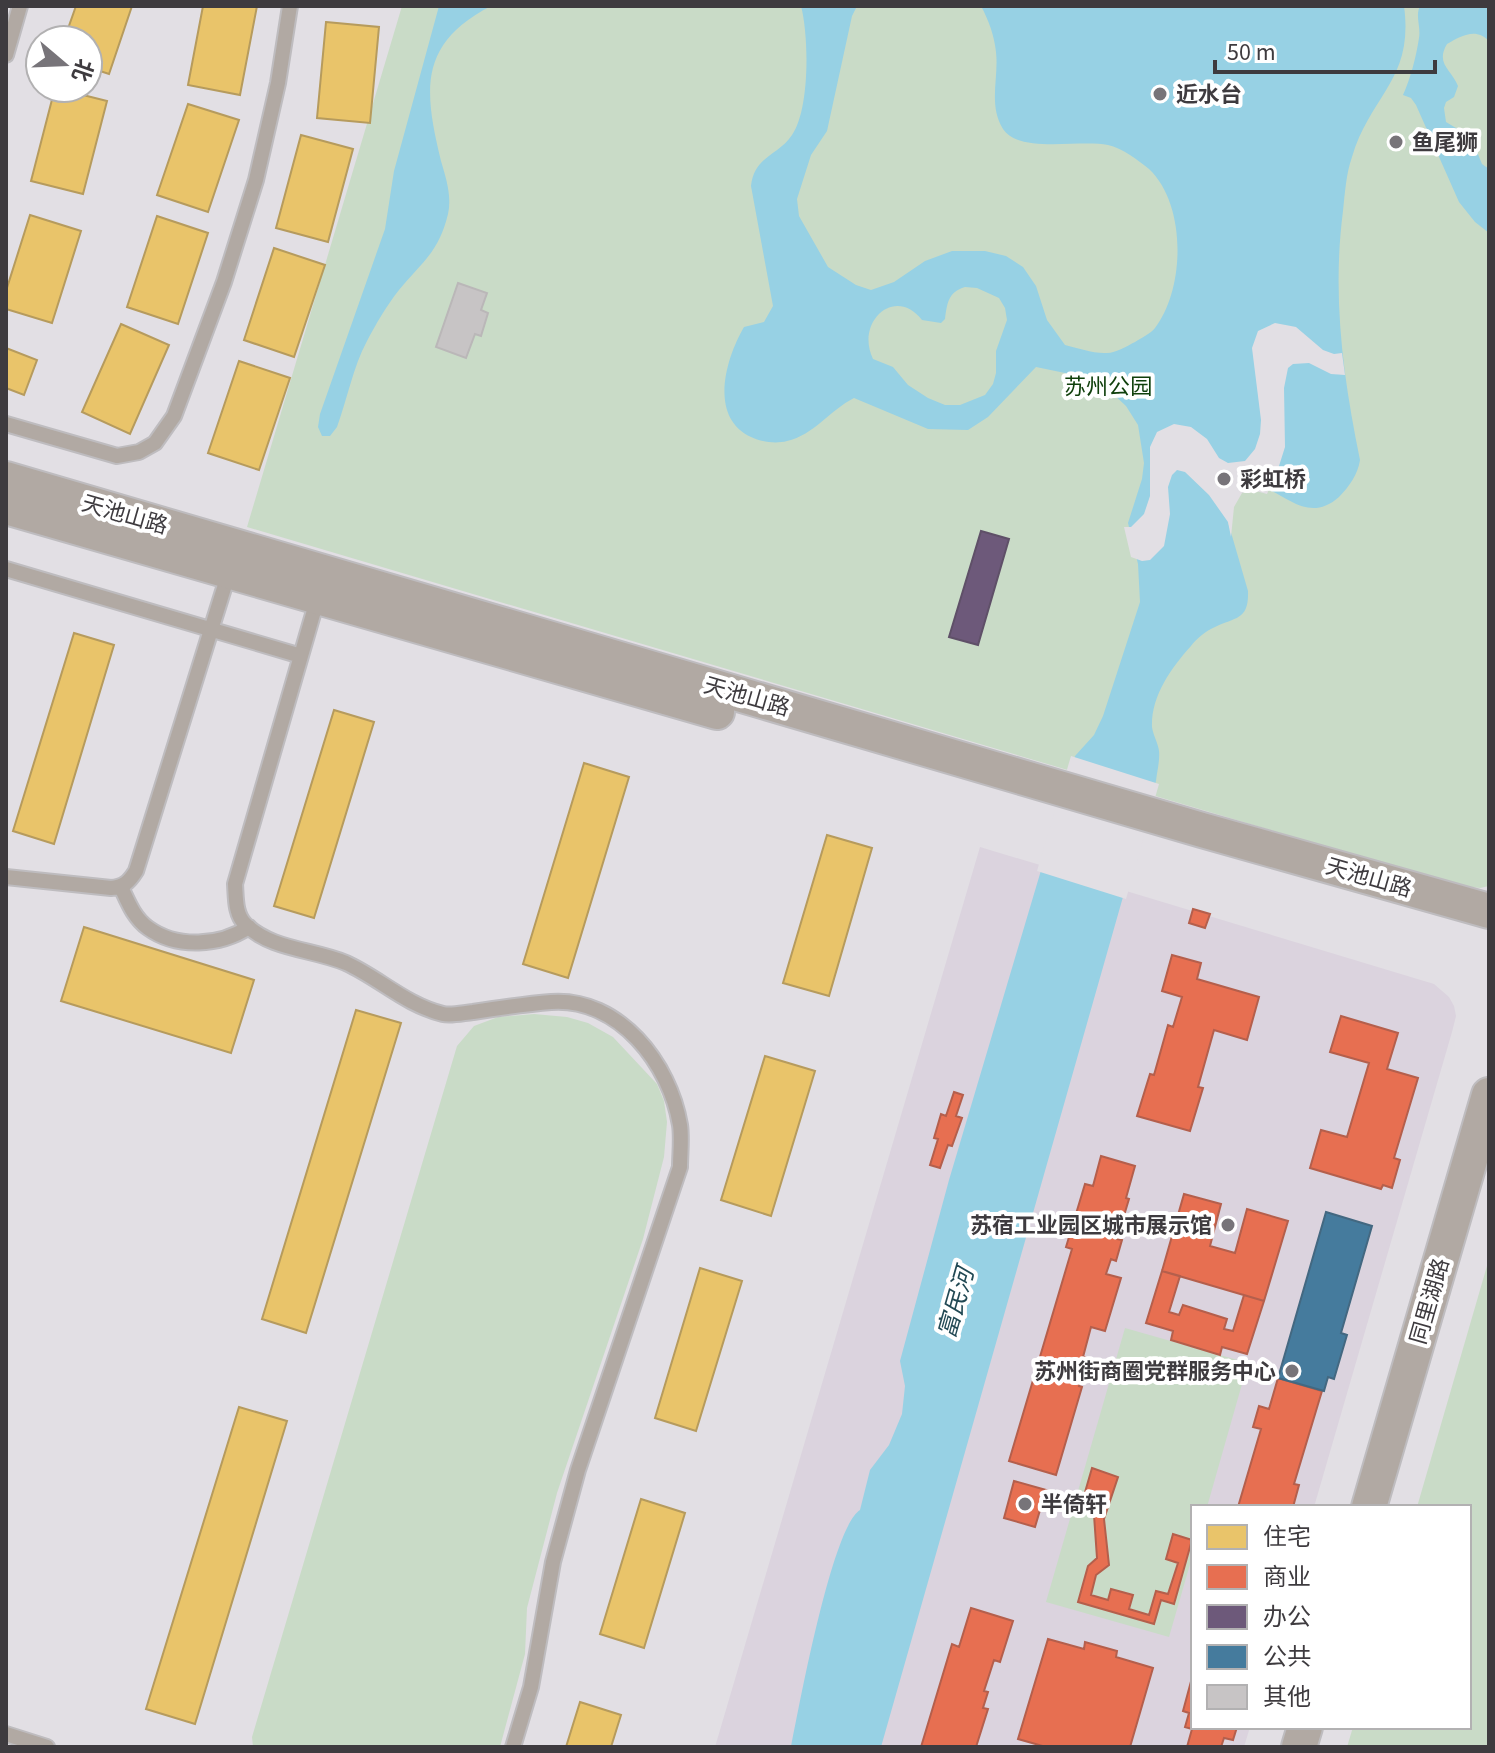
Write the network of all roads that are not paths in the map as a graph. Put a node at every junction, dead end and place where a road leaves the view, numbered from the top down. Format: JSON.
{"nodes":[{"id":1,"x":20,"y":6,"type":"edge"},
{"id":2,"x":290,"y":6,"type":"edge"},
{"id":3,"x":6,"y":55,"type":"edge"},
{"id":4,"x":6,"y":424,"type":"edge"},
{"id":5,"x":6,"y":479,"type":"edge"},
{"id":6,"x":6,"y":507,"type":"edge"},
{"id":7,"x":6,"y":569,"type":"edge"},
{"id":8,"x":229,"y":571,"type":"junction"},
{"id":9,"x":318,"y":597,"type":"junction"},
{"id":10,"x":211,"y":630,"type":"junction"},
{"id":11,"x":301,"y":656,"type":"junction"},
{"id":12,"x":991,"y":779,"type":"junction"},
{"id":13,"x":1200,"y":840,"type":"junction"},
{"id":14,"x":6,"y":877,"type":"edge"},
{"id":15,"x":121,"y":887,"type":"junction"},
{"id":16,"x":1489,"y":911,"type":"edge"},
{"id":17,"x":249,"y":927,"type":"junction"},
{"id":18,"x":1489,"y":935,"type":"edge"},
{"id":19,"x":1489,"y":1095,"type":"edge"},
{"id":20,"x":1370,"y":1505,"type":"edge"},
{"id":21,"x":6,"y":1734,"type":"edge"},
{"id":22,"x":47,"y":1747,"type":"edge"},
{"id":23,"x":513,"y":1747,"type":"edge"}],
"edges":[{"from":1,"to":3,"type":"lane"},
{"from":2,"to":4,"type":"lane"},
{"from":5,"to":12,"type":"street","name":"天池山路"},
{"from":6,"to":8,"type":"street","name":"天池山路"},
{"from":7,"to":10,"type":"lane"},
{"from":8,"to":9,"type":"street","name":"天池山路"},
{"from":8,"to":10,"type":"lane"},
{"from":9,"to":11,"type":"lane"},
{"from":9,"to":12,"type":"street","name":"天池山路"},
{"from":10,"to":11,"type":"lane"},
{"from":10,"to":15,"type":"lane"},
{"from":11,"to":17,"type":"lane"},
{"from":12,"to":13,"type":"street"},
{"from":13,"to":16,"type":"street","name":"天池山路"},
{"from":13,"to":18,"type":"street","name":"天池山路"},
{"from":14,"to":15,"type":"lane"},
{"from":15,"to":17,"type":"lane"},
{"from":17,"to":23,"type":"lane"},
{"from":19,"to":20,"type":"street","name":"同里湖路"},
{"from":21,"to":22,"type":"lane"}]}
